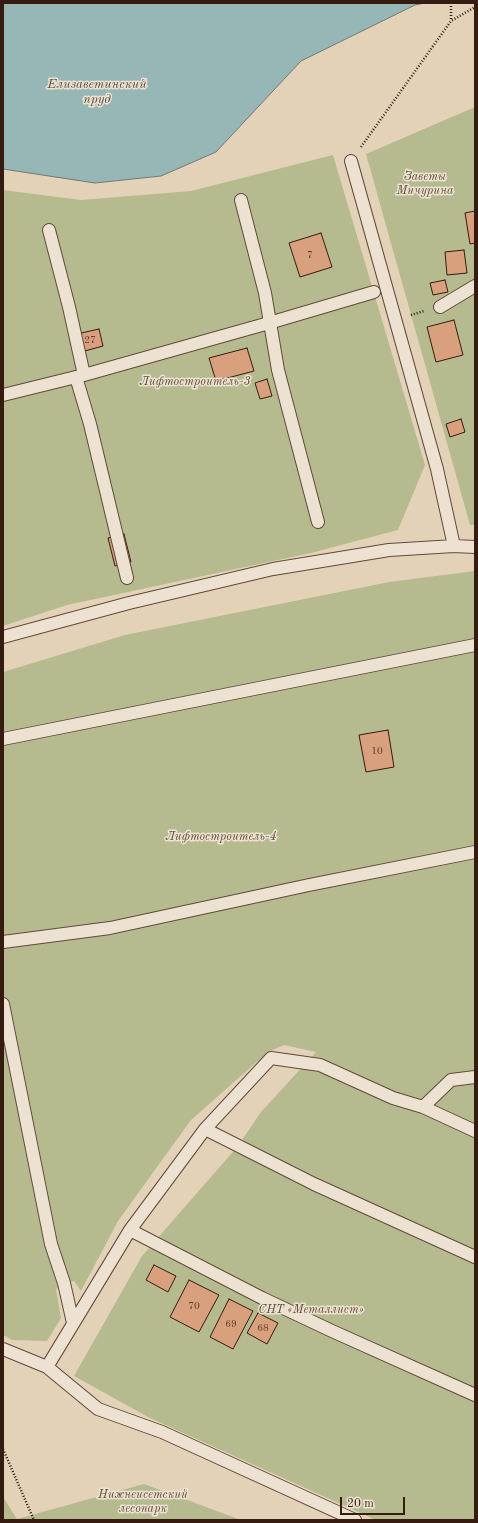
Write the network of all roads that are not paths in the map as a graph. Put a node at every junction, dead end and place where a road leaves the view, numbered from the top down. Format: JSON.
{"nodes":[{"id":1,"x":351,"y":161,"type":"road end"},
{"id":2,"x":241,"y":200,"type":"dead end"},
{"id":3,"x":49,"y":230,"type":"dead end"},
{"id":4,"x":475,"y":286,"type":"edge"},
{"id":5,"x":374,"y":292,"type":"dead end"},
{"id":6,"x":440,"y":307,"type":"road end"},
{"id":7,"x":269,"y":323,"type":"junction"},
{"id":8,"x":80,"y":376,"type":"junction"},
{"id":9,"x":3,"y":395,"type":"edge"},
{"id":10,"x":318,"y":522,"type":"dead end"},
{"id":11,"x":454,"y":546,"type":"junction"},
{"id":12,"x":475,"y":547,"type":"edge"},
{"id":13,"x":127,"y":578,"type":"dead end"},
{"id":14,"x":3,"y":637,"type":"edge"},
{"id":15,"x":475,"y":645,"type":"edge"},
{"id":16,"x":3,"y":739,"type":"edge"},
{"id":17,"x":475,"y":852,"type":"edge"},
{"id":18,"x":3,"y":942,"type":"edge"},
{"id":19,"x":3,"y":1004,"type":"edge"},
{"id":20,"x":475,"y":1077,"type":"edge"},
{"id":21,"x":422,"y":1107,"type":"junction"},
{"id":22,"x":205,"y":1130,"type":"junction"},
{"id":23,"x":475,"y":1131,"type":"edge"},
{"id":24,"x":130,"y":1230,"type":"junction"},
{"id":25,"x":475,"y":1257,"type":"edge"},
{"id":26,"x":73,"y":1323,"type":"junction"},
{"id":27,"x":3,"y":1349,"type":"edge"},
{"id":28,"x":47,"y":1367,"type":"junction"},
{"id":29,"x":475,"y":1395,"type":"edge"},
{"id":30,"x":355,"y":1520,"type":"edge"}],
"edges":[{"from":1,"to":11,"type":"lane"},
{"from":2,"to":7,"type":"lane"},
{"from":3,"to":8,"type":"lane"},
{"from":4,"to":6,"type":"lane"},
{"from":5,"to":7,"type":"lane"},
{"from":7,"to":8,"type":"lane"},
{"from":7,"to":10,"type":"lane"},
{"from":8,"to":9,"type":"lane"},
{"from":8,"to":13,"type":"lane"},
{"from":11,"to":12,"type":"lane"},
{"from":11,"to":14,"type":"lane"},
{"from":15,"to":16,"type":"lane"},
{"from":17,"to":18,"type":"lane"},
{"from":19,"to":26,"type":"lane"},
{"from":20,"to":21,"type":"lane"},
{"from":21,"to":22,"type":"lane"},
{"from":21,"to":23,"type":"lane"},
{"from":22,"to":24,"type":"lane"},
{"from":22,"to":25,"type":"lane"},
{"from":24,"to":26,"type":"lane"},
{"from":24,"to":29,"type":"lane"},
{"from":26,"to":28,"type":"lane"},
{"from":27,"to":28,"type":"lane"},
{"from":28,"to":30,"type":"lane"}]}
